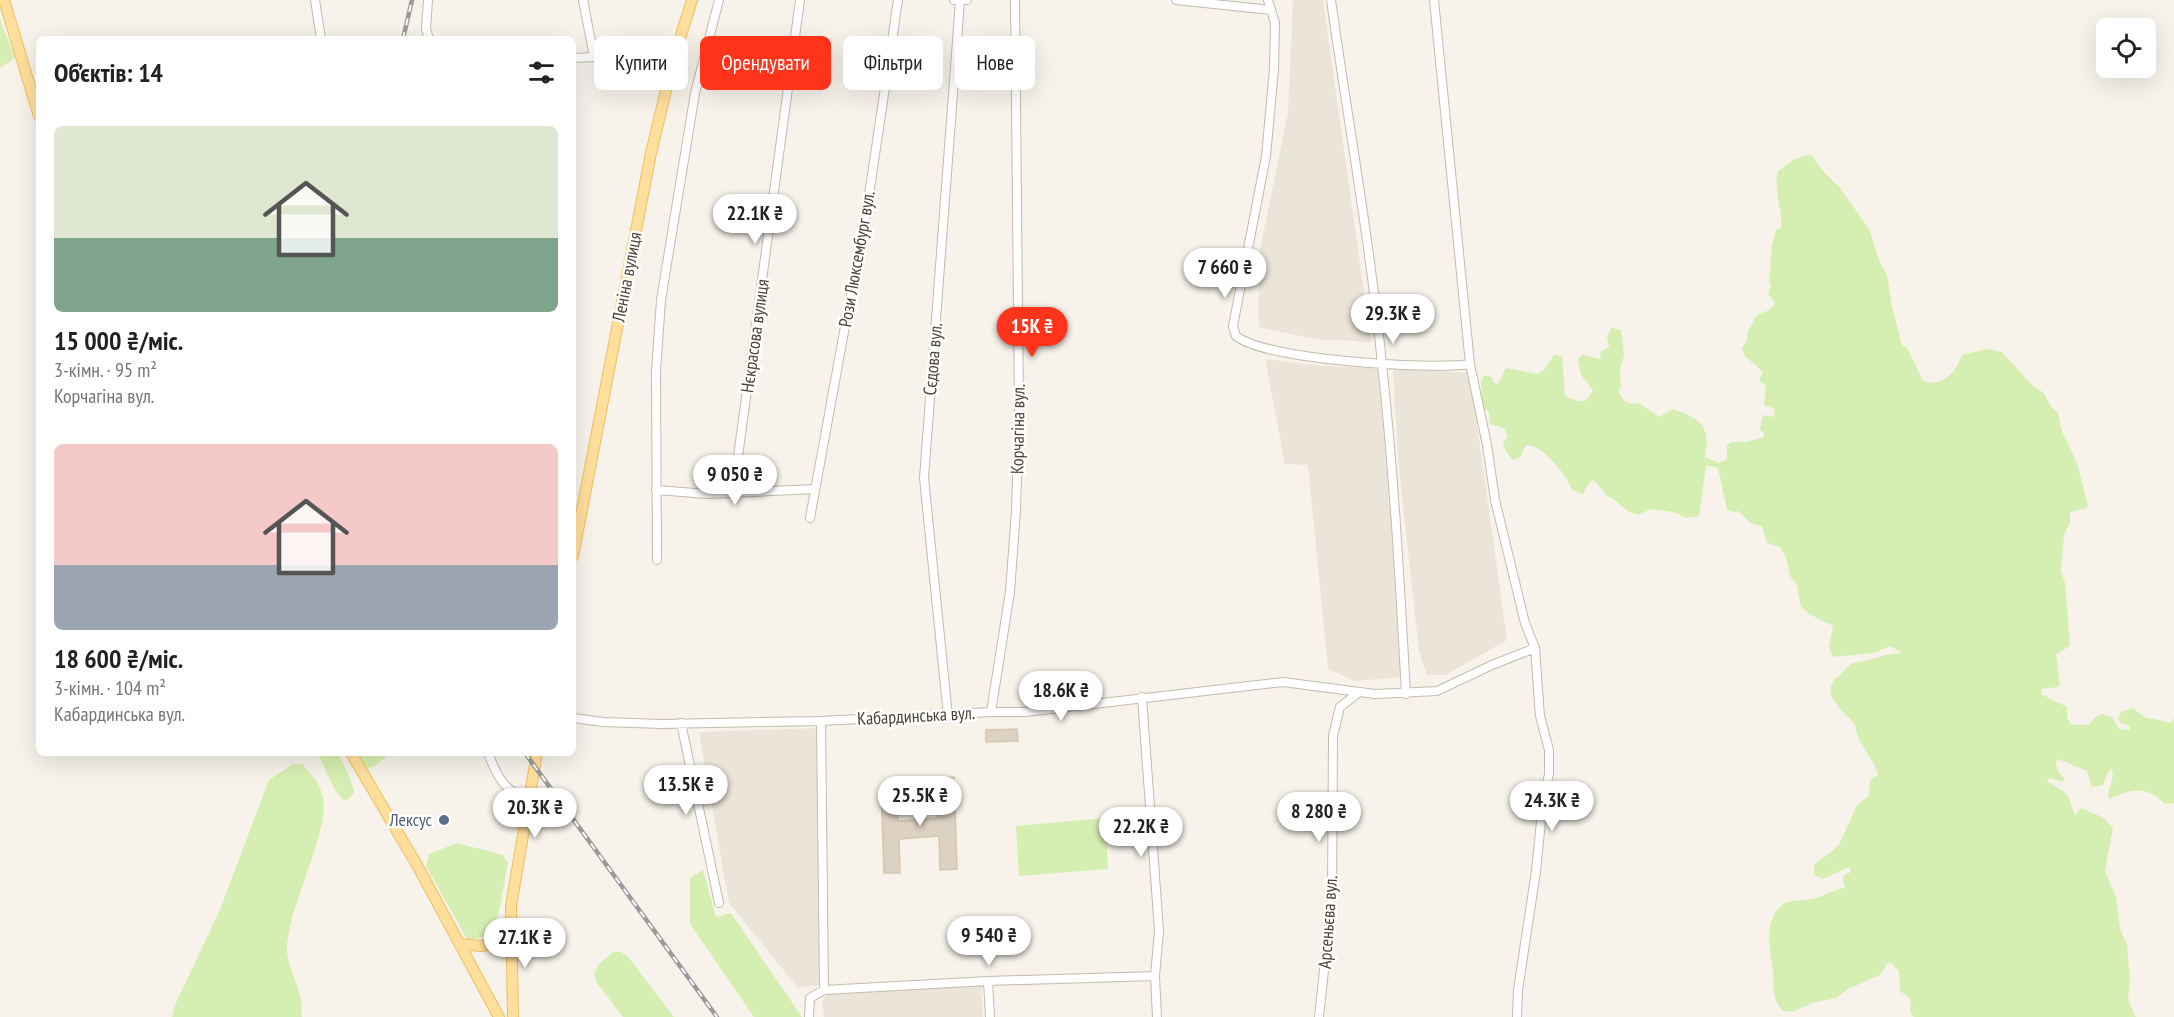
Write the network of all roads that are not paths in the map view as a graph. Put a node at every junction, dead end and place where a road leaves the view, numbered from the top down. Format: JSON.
{"nodes":[{"id":1,"x":4,"y":0,"type":"edge"},
{"id":2,"x":315,"y":0,"type":"edge"},
{"id":3,"x":428,"y":0,"type":"edge"},
{"id":4,"x":583,"y":0,"type":"edge"},
{"id":5,"x":692,"y":0,"type":"edge"},
{"id":6,"x":719,"y":0,"type":"edge"},
{"id":7,"x":800,"y":0,"type":"edge"},
{"id":8,"x":898,"y":0,"type":"edge"},
{"id":9,"x":954,"y":0,"type":"edge"},
{"id":10,"x":967,"y":0,"type":"edge"},
{"id":11,"x":1015,"y":0,"type":"edge"},
{"id":12,"x":1176,"y":0,"type":"edge"},
{"id":13,"x":1268,"y":0,"type":"edge"},
{"id":14,"x":1331,"y":0,"type":"edge"},
{"id":15,"x":1434,"y":0,"type":"edge"},
{"id":16,"x":960,"y":1,"type":"edge"},
{"id":17,"x":1271,"y":10,"type":"junction"},
{"id":18,"x":321,"y":36,"type":"edge"},
{"id":19,"x":428,"y":36,"type":"edge"},
{"id":20,"x":681,"y":36,"type":"edge"},
{"id":21,"x":594,"y":57,"type":"joint"},
{"id":22,"x":576,"y":58,"type":"edge"},
{"id":23,"x":666,"y":90,"type":"edge"},
{"id":24,"x":36,"y":106,"type":"edge"},
{"id":25,"x":1382,"y":363,"type":"junction"},
{"id":26,"x":1470,"y":364,"type":"junction"},
{"id":27,"x":815,"y":489,"type":"junction"},
{"id":28,"x":656,"y":490,"type":"junction"},
{"id":29,"x":733,"y":493,"type":"junction"},
{"id":30,"x":810,"y":518,"type":"dead end"},
{"id":31,"x":576,"y":540,"type":"edge"},
{"id":32,"x":657,"y":560,"type":"dead end"},
{"id":33,"x":1535,"y":648,"type":"junction"},
{"id":34,"x":1358,"y":693,"type":"junction"},
{"id":35,"x":1406,"y":694,"type":"junction"},
{"id":36,"x":1142,"y":698,"type":"junction"},
{"id":37,"x":991,"y":712,"type":"junction"},
{"id":38,"x":948,"y":716,"type":"junction"},
{"id":39,"x":576,"y":718,"type":"edge"},
{"id":40,"x":821,"y":721,"type":"junction"},
{"id":41,"x":681,"y":723,"type":"junction"},
{"id":42,"x":353,"y":756,"type":"edge"},
{"id":43,"x":489,"y":756,"type":"edge"},
{"id":44,"x":536,"y":756,"type":"edge"},
{"id":45,"x":528,"y":800,"type":"junction"},
{"id":46,"x":719,"y":903,"type":"dead end"},
{"id":47,"x":510,"y":923,"type":"junction"},
{"id":48,"x":461,"y":944,"type":"junction"},
{"id":49,"x":1155,"y":976,"type":"junction"},
{"id":50,"x":988,"y":981,"type":"junction"},
{"id":51,"x":824,"y":990,"type":"junction"},
{"id":52,"x":499,"y":1017,"type":"edge"},
{"id":53,"x":513,"y":1017,"type":"edge"},
{"id":54,"x":809,"y":1017,"type":"edge"},
{"id":55,"x":990,"y":1017,"type":"edge"},
{"id":56,"x":1157,"y":1017,"type":"edge"},
{"id":57,"x":1319,"y":1017,"type":"edge"},
{"id":58,"x":1517,"y":1017,"type":"edge"}],
"edges":[{"from":1,"to":24,"type":"main road"},
{"from":2,"to":18,"type":"street"},
{"from":3,"to":19,"type":"street"},
{"from":4,"to":21,"type":"street"},
{"from":5,"to":20,"type":"main road","name":"Леніна вулиця"},
{"from":6,"to":28,"type":"street"},
{"from":7,"to":29,"type":"street","name":"Нєкрасова вулиця"},
{"from":8,"to":27,"type":"street","name":"Рози Люксембург вул."},
{"from":9,"to":16,"type":"street"},
{"from":10,"to":16,"type":"street"},
{"from":11,"to":37,"type":"street","name":"Корчагіна вул."},
{"from":12,"to":17,"type":"street"},
{"from":13,"to":17,"type":"street"},
{"from":14,"to":25,"type":"street"},
{"from":15,"to":26,"type":"street"},
{"from":16,"to":38,"type":"street","name":"Сєдова вул."},
{"from":17,"to":25,"type":"street"},
{"from":21,"to":22,"type":"street"},
{"from":23,"to":31,"type":"main road","name":"Леніна вулиця"},
{"from":25,"to":26,"type":"street"},
{"from":25,"to":35,"type":"street"},
{"from":26,"to":33,"type":"street"},
{"from":27,"to":29,"type":"street"},
{"from":27,"to":30,"type":"street","name":"Рози Люксембург вул."},
{"from":28,"to":29,"type":"street"},
{"from":28,"to":32,"type":"street"},
{"from":33,"to":35,"type":"street","name":"Кабардинська вул."},
{"from":33,"to":58,"type":"street"},
{"from":34,"to":35,"type":"street","name":"Кабардинська вул."},
{"from":34,"to":36,"type":"street","name":"Кабардинська вул."},
{"from":34,"to":57,"type":"street","name":"Арсеньєва вул."},
{"from":36,"to":37,"type":"street","name":"Кабардинська вул."},
{"from":36,"to":49,"type":"street"},
{"from":37,"to":38,"type":"street","name":"Кабардинська вул."},
{"from":38,"to":40,"type":"street","name":"Кабардинська вул."},
{"from":39,"to":41,"type":"street","name":"Кабардинська вул."},
{"from":40,"to":41,"type":"street","name":"Кабардинська вул."},
{"from":40,"to":51,"type":"street"},
{"from":41,"to":46,"type":"street"},
{"from":42,"to":48,"type":"main road"},
{"from":43,"to":45,"type":"street"},
{"from":44,"to":45,"type":"main road"},
{"from":45,"to":47,"type":"main road"},
{"from":47,"to":48,"type":"main road"},
{"from":47,"to":53,"type":"main road"},
{"from":48,"to":52,"type":"main road"},
{"from":49,"to":50,"type":"street"},
{"from":49,"to":56,"type":"street"},
{"from":50,"to":51,"type":"street"},
{"from":50,"to":55,"type":"street"},
{"from":51,"to":54,"type":"street"}]}
